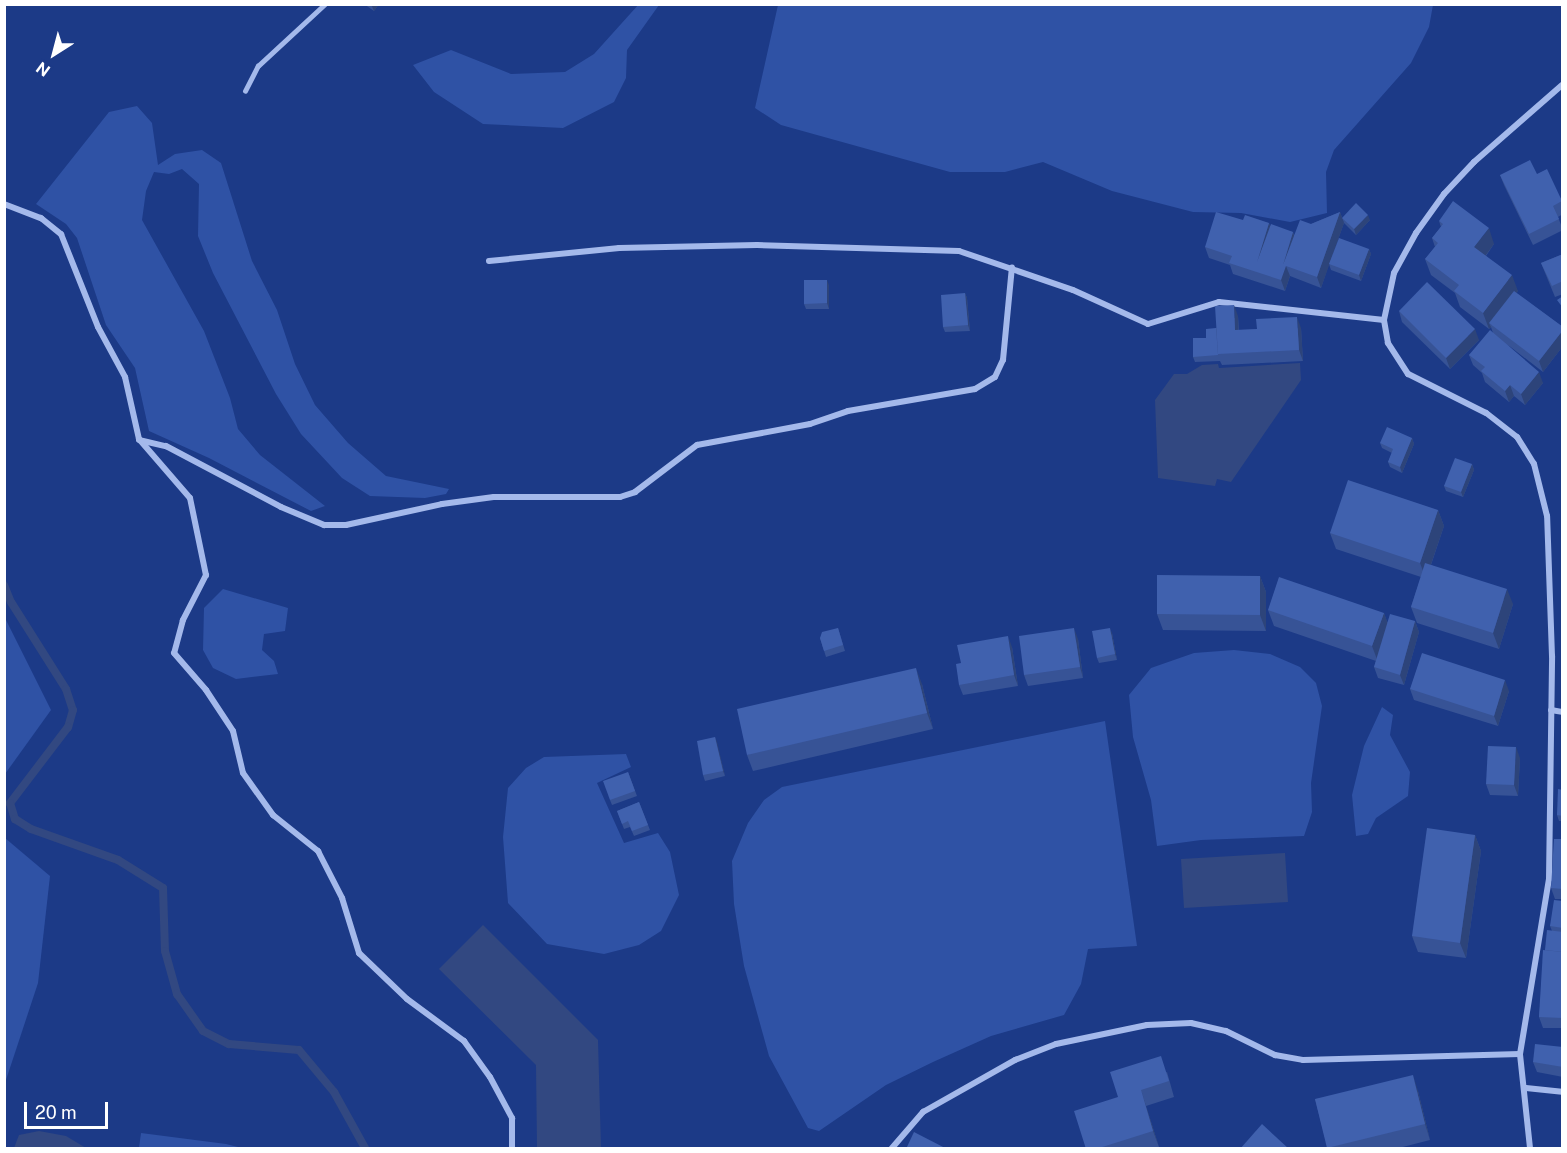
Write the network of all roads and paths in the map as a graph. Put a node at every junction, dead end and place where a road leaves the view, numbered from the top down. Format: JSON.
{"nodes":[{"id":1,"x":325,"y":4,"type":"edge"},
{"id":2,"x":1563,"y":85,"type":"edge"},
{"id":3,"x":245,"y":91,"type":"dead end"},
{"id":4,"x":4,"y":204,"type":"edge"},
{"id":5,"x":489,"y":261,"type":"dead end"},
{"id":6,"x":1012,"y":267,"type":"junction"},
{"id":7,"x":1384,"y":320,"type":"junction"},
{"id":8,"x":139,"y":440,"type":"junction"},
{"id":9,"x":1551,"y":710,"type":"junction"},
{"id":10,"x":1563,"y":712,"type":"edge"},
{"id":11,"x":1520,"y":1054,"type":"junction"},
{"id":12,"x":1526,"y":1088,"type":"junction"},
{"id":13,"x":1563,"y":1092,"type":"edge"},
{"id":14,"x":512,"y":1149,"type":"edge"},
{"id":15,"x":892,"y":1149,"type":"edge"},
{"id":16,"x":1530,"y":1149,"type":"edge"}],
"edges":[{"from":1,"to":3,"type":"lane"},
{"from":2,"to":7,"type":"street"},
{"from":4,"to":8,"type":"street"},
{"from":5,"to":6,"type":"street"},
{"from":6,"to":7,"type":"street"},
{"from":6,"to":8,"type":"street"},
{"from":7,"to":9,"type":"street"},
{"from":8,"to":14,"type":"street"},
{"from":9,"to":10,"type":"street"},
{"from":9,"to":11,"type":"street"},
{"from":11,"to":12,"type":"street"},
{"from":11,"to":15,"type":"street"},
{"from":12,"to":13,"type":"street"},
{"from":12,"to":16,"type":"street"}]}
